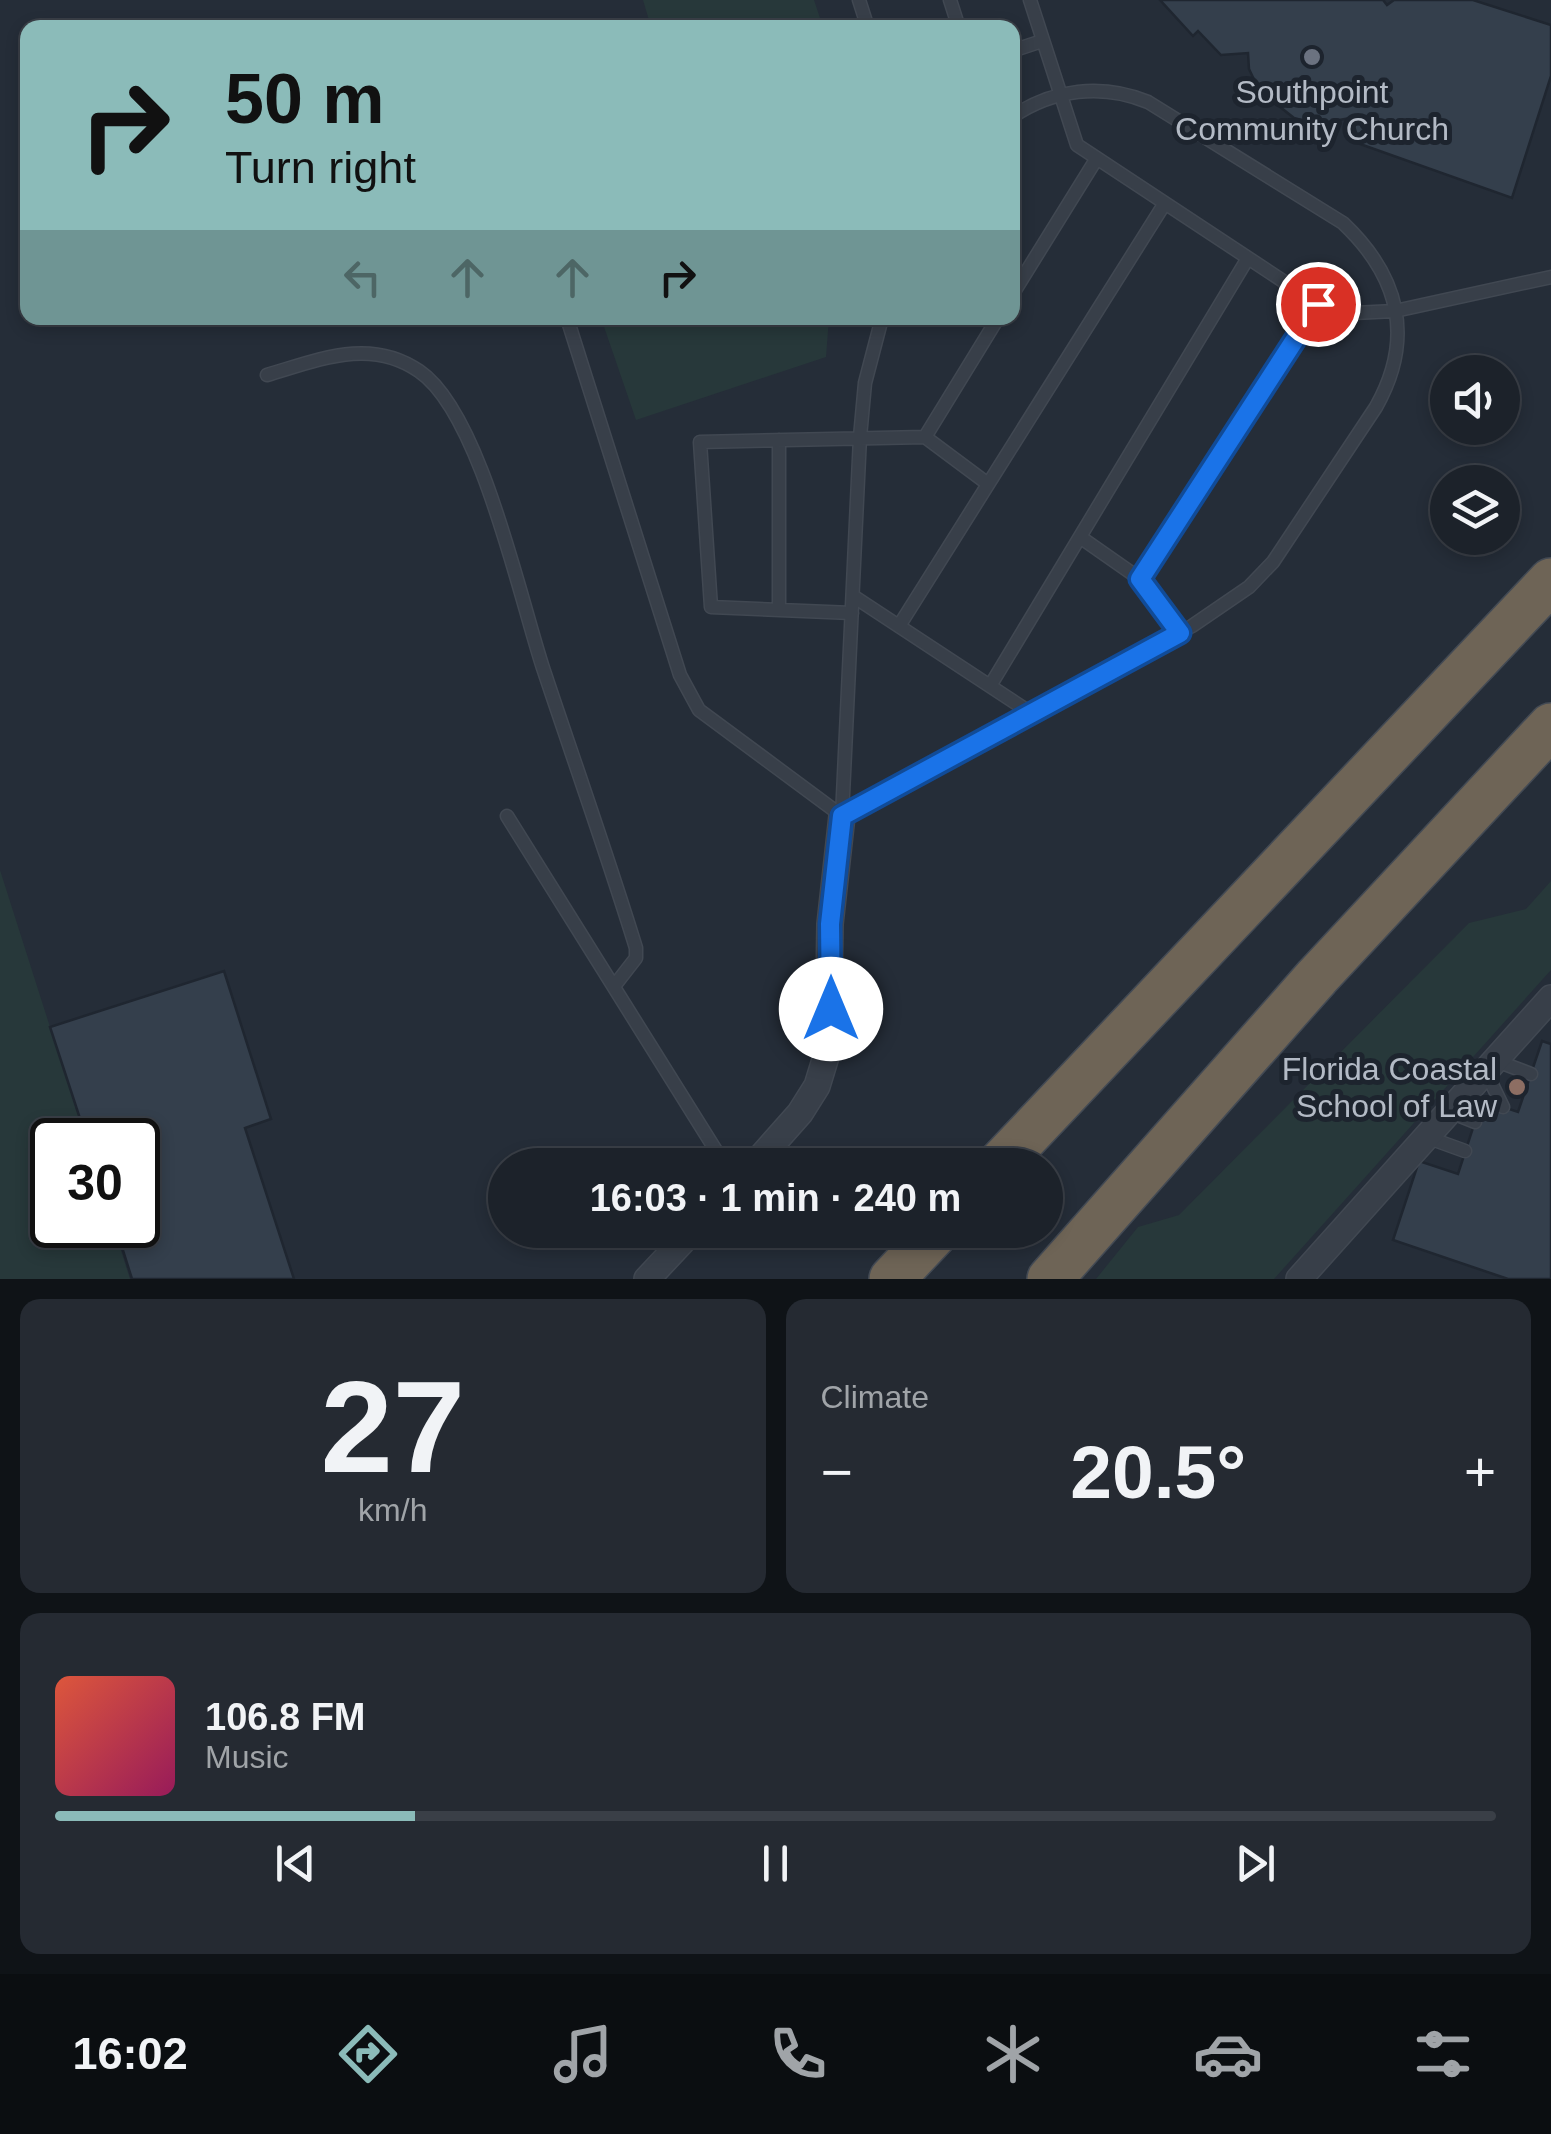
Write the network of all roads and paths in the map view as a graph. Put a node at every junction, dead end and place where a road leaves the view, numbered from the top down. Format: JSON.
{"nodes":[{"id":1,"x":1030,"y":0,"type":"edge"},
{"id":2,"x":1042,"y":41,"type":"junction"},
{"id":3,"x":1020,"y":48,"type":"edge"},
{"id":4,"x":1058,"y":95,"type":"junction"},
{"id":5,"x":1020,"y":112,"type":"edge"},
{"id":6,"x":1097,"y":158,"type":"junction"},
{"id":7,"x":1164,"y":203,"type":"junction"},
{"id":8,"x":1248,"y":258,"type":"junction"},
{"id":9,"x":1551,"y":277,"type":"edge"},
{"id":10,"x":1020,"y":281,"type":"edge"},
{"id":11,"x":1318,"y":304,"type":"junction"},
{"id":12,"x":1396,"y":311,"type":"junction"},
{"id":13,"x":569,"y":325,"type":"edge"},
{"id":14,"x":880,"y":325,"type":"edge"},
{"id":15,"x":994,"y":325,"type":"edge"},
{"id":16,"x":267,"y":375,"type":"dead end"},
{"id":17,"x":860,"y":437,"type":"junction"},
{"id":18,"x":924,"y":437,"type":"junction"},
{"id":19,"x":779,"y":440,"type":"junction"},
{"id":20,"x":988,"y":484,"type":"junction"},
{"id":21,"x":1080,"y":537,"type":"junction"},
{"id":22,"x":1140,"y":579,"type":"junction"},
{"id":23,"x":1551,"y":581,"type":"edge"},
{"id":24,"x":852,"y":596,"type":"junction"},
{"id":25,"x":779,"y":610,"type":"junction"},
{"id":26,"x":852,"y":613,"type":"junction"},
{"id":27,"x":899,"y":626,"type":"junction"},
{"id":28,"x":1180,"y":633,"type":"junction"},
{"id":29,"x":990,"y":686,"type":"junction"},
{"id":30,"x":1031,"y":713,"type":"junction"},
{"id":31,"x":1551,"y":726,"type":"edge"},
{"id":32,"x":507,"y":816,"type":"dead end"},
{"id":33,"x":842,"y":816,"type":"junction"},
{"id":34,"x":614,"y":985,"type":"junction"},
{"id":35,"x":1551,"y":998,"type":"edge"},
{"id":36,"x":1490,"y":1065,"type":"junction"},
{"id":37,"x":1532,"y":1074,"type":"dead end"},
{"id":38,"x":1503,"y":1107,"type":"dead end"},
{"id":39,"x":1450,"y":1112,"type":"junction"},
{"id":40,"x":1475,"y":1122,"type":"dead end"},
{"id":41,"x":1429,"y":1138,"type":"junction"},
{"id":42,"x":715,"y":1148,"type":"edge"},
{"id":43,"x":769,"y":1148,"type":"edge"},
{"id":44,"x":1015,"y":1148,"type":"edge"},
{"id":45,"x":1465,"y":1151,"type":"dead end"},
{"id":46,"x":677,"y":1248,"type":"edge"},
{"id":47,"x":921,"y":1248,"type":"edge"},
{"id":48,"x":648,"y":1279,"type":"edge"},
{"id":49,"x":892,"y":1279,"type":"edge"},
{"id":50,"x":1050,"y":1279,"type":"edge"},
{"id":51,"x":1300,"y":1279,"type":"edge"}],
"edges":[{"from":1,"to":2,"type":"lane"},
{"from":2,"to":3,"type":"lane"},
{"from":2,"to":4,"type":"lane"},
{"from":4,"to":5,"type":"lane"},
{"from":4,"to":6,"type":"lane"},
{"from":4,"to":12,"type":"lane"},
{"from":6,"to":7,"type":"lane"},
{"from":6,"to":10,"type":"lane"},
{"from":7,"to":8,"type":"lane"},
{"from":7,"to":20,"type":"lane"},
{"from":8,"to":11,"type":"lane"},
{"from":8,"to":21,"type":"lane"},
{"from":9,"to":12,"type":"lane"},
{"from":11,"to":12,"type":"lane"},
{"from":11,"to":22,"type":"lane"},
{"from":12,"to":28,"type":"lane"},
{"from":13,"to":33,"type":"lane"},
{"from":14,"to":17,"type":"lane"},
{"from":15,"to":18,"type":"lane"},
{"from":16,"to":34,"type":"lane"},
{"from":17,"to":18,"type":"lane"},
{"from":17,"to":19,"type":"lane"},
{"from":17,"to":24,"type":"lane"},
{"from":18,"to":20,"type":"lane"},
{"from":19,"to":25,"type":"lane"},
{"from":19,"to":25,"type":"lane"},
{"from":20,"to":27,"type":"lane"},
{"from":21,"to":22,"type":"lane"},
{"from":21,"to":29,"type":"lane"},
{"from":22,"to":28,"type":"lane"},
{"from":23,"to":44,"type":"highway"},
{"from":24,"to":26,"type":"lane"},
{"from":24,"to":27,"type":"lane"},
{"from":25,"to":26,"type":"lane"},
{"from":26,"to":33,"type":"lane"},
{"from":27,"to":29,"type":"lane"},
{"from":28,"to":30,"type":"lane"},
{"from":29,"to":30,"type":"lane"},
{"from":30,"to":33,"type":"lane"},
{"from":31,"to":50,"type":"highway"},
{"from":32,"to":34,"type":"lane"},
{"from":33,"to":43,"type":"street"},
{"from":34,"to":42,"type":"lane"},
{"from":35,"to":36,"type":"street"},
{"from":36,"to":37,"type":"lane"},
{"from":36,"to":38,"type":"lane"},
{"from":36,"to":39,"type":"street"},
{"from":39,"to":40,"type":"lane"},
{"from":39,"to":41,"type":"street"},
{"from":41,"to":45,"type":"lane"},
{"from":41,"to":51,"type":"street"},
{"from":46,"to":48,"type":"street"},
{"from":47,"to":49,"type":"highway"}]}
